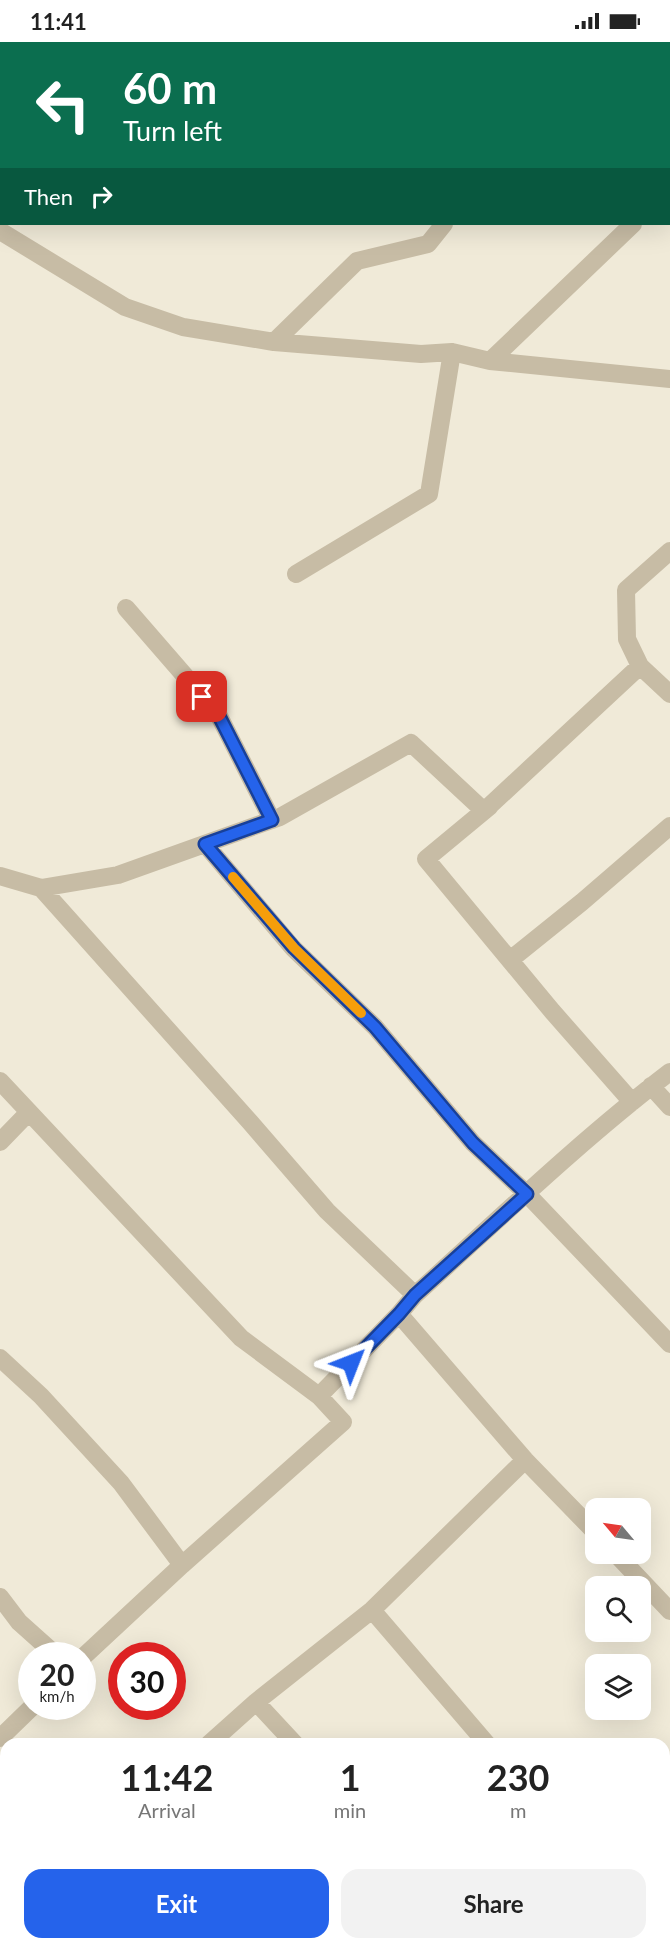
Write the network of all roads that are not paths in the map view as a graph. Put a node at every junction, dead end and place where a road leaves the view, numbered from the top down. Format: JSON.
{"nodes":[{"id":1,"x":443,"y":225,"type":"edge"},
{"id":2,"x":632,"y":225,"type":"edge"},
{"id":3,"x":0,"y":231,"type":"edge"},
{"id":4,"x":274,"y":342,"type":"junction"},
{"id":5,"x":452,"y":352,"type":"junction"},
{"id":6,"x":490,"y":361,"type":"junction"},
{"id":7,"x":670,"y":379,"type":"edge"},
{"id":8,"x":670,"y":551,"type":"edge"},
{"id":9,"x":296,"y":574,"type":"dead end"},
{"id":10,"x":126,"y":608,"type":"dead end"},
{"id":11,"x":640,"y":666,"type":"junction"},
{"id":12,"x":670,"y":694,"type":"edge"},
{"id":13,"x":490,"y":806,"type":"junction"},
{"id":14,"x":272,"y":820,"type":"junction"},
{"id":15,"x":670,"y":826,"type":"edge"},
{"id":16,"x":205,"y":844,"type":"junction"},
{"id":17,"x":0,"y":876,"type":"edge"},
{"id":18,"x":41,"y":888,"type":"junction"},
{"id":19,"x":510,"y":960,"type":"junction"},
{"id":20,"x":670,"y":1072,"type":"edge"},
{"id":21,"x":0,"y":1081,"type":"edge"},
{"id":22,"x":651,"y":1086,"type":"junction"},
{"id":23,"x":632,"y":1102,"type":"junction"},
{"id":24,"x":670,"y":1107,"type":"edge"},
{"id":25,"x":29,"y":1112,"type":"junction"},
{"id":26,"x":0,"y":1142,"type":"edge"},
{"id":27,"x":527,"y":1194,"type":"junction"},
{"id":28,"x":415,"y":1295,"type":"junction"},
{"id":29,"x":399,"y":1314,"type":"junction"},
{"id":30,"x":670,"y":1344,"type":"edge"},
{"id":31,"x":0,"y":1358,"type":"edge"},
{"id":32,"x":319,"y":1396,"type":"junction"},
{"id":33,"x":525,"y":1460,"type":"junction"},
{"id":34,"x":585,"y":1522,"type":"edge"},
{"id":35,"x":625,"y":1564,"type":"edge"},
{"id":36,"x":182,"y":1565,"type":"junction"},
{"id":37,"x":0,"y":1597,"type":"edge"},
{"id":38,"x":372,"y":1610,"type":"junction"},
{"id":39,"x":670,"y":1611,"type":"edge"},
{"id":40,"x":41,"y":1642,"type":"edge"},
{"id":41,"x":96,"y":1645,"type":"edge"},
{"id":42,"x":256,"y":1702,"type":"junction"},
{"id":43,"x":19,"y":1720,"type":"edge"},
{"id":44,"x":0,"y":1738,"type":"edge"},
{"id":45,"x":215,"y":1738,"type":"edge"},
{"id":46,"x":289,"y":1738,"type":"edge"},
{"id":47,"x":482,"y":1738,"type":"edge"}],
"edges":[{"from":1,"to":4,"type":"street"},
{"from":2,"to":6,"type":"street"},
{"from":3,"to":4,"type":"street"},
{"from":4,"to":5,"type":"street"},
{"from":5,"to":6,"type":"street"},
{"from":5,"to":9,"type":"street"},
{"from":6,"to":7,"type":"street"},
{"from":8,"to":11,"type":"street"},
{"from":10,"to":14,"type":"street"},
{"from":11,"to":12,"type":"street"},
{"from":11,"to":13,"type":"street"},
{"from":13,"to":14,"type":"street"},
{"from":13,"to":19,"type":"street"},
{"from":14,"to":16,"type":"street"},
{"from":15,"to":19,"type":"street"},
{"from":16,"to":18,"type":"street"},
{"from":16,"to":27,"type":"street"},
{"from":17,"to":18,"type":"street"},
{"from":18,"to":28,"type":"street"},
{"from":19,"to":23,"type":"street"},
{"from":20,"to":22,"type":"street"},
{"from":21,"to":25,"type":"street"},
{"from":22,"to":23,"type":"street"},
{"from":22,"to":24,"type":"street"},
{"from":23,"to":27,"type":"street"},
{"from":25,"to":26,"type":"street"},
{"from":25,"to":32,"type":"street"},
{"from":27,"to":28,"type":"street"},
{"from":27,"to":30,"type":"street"},
{"from":28,"to":29,"type":"street"},
{"from":29,"to":32,"type":"street"},
{"from":29,"to":33,"type":"street"},
{"from":31,"to":36,"type":"street"},
{"from":32,"to":36,"type":"street"},
{"from":33,"to":34,"type":"street"},
{"from":33,"to":38,"type":"street"},
{"from":35,"to":39,"type":"street"},
{"from":36,"to":41,"type":"street"},
{"from":37,"to":40,"type":"street"},
{"from":38,"to":42,"type":"street"},
{"from":38,"to":47,"type":"street"},
{"from":42,"to":45,"type":"street"},
{"from":42,"to":46,"type":"street"},
{"from":43,"to":44,"type":"street"}]}
